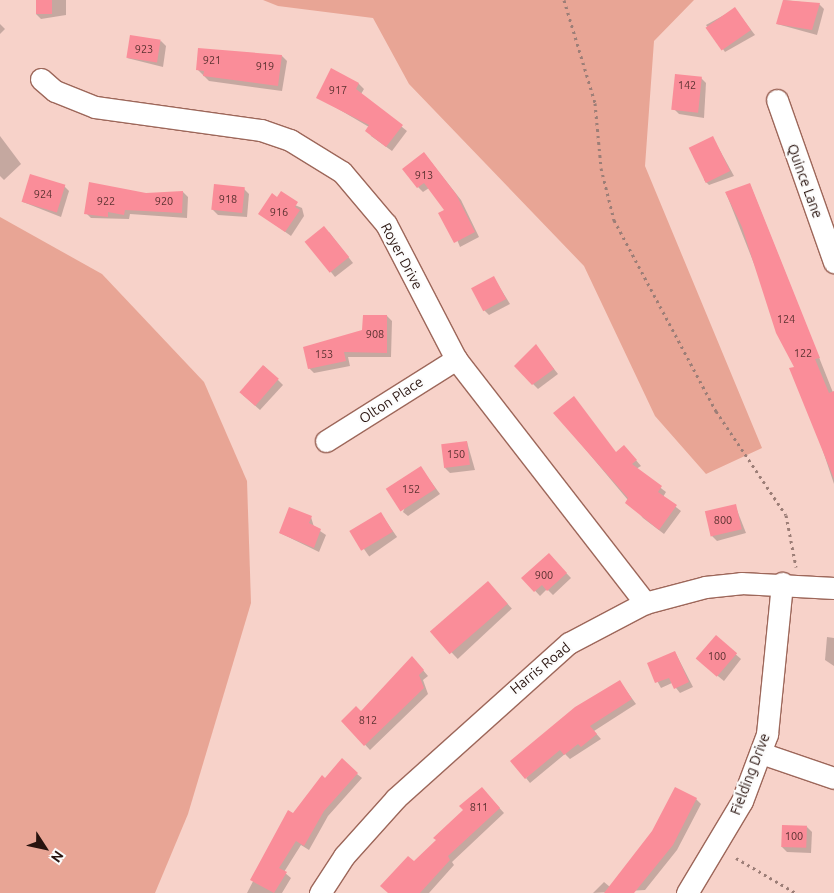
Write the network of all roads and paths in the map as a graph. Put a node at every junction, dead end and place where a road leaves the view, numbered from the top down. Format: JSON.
{"nodes":[{"id":1,"x":564,"y":0,"type":"edge"},
{"id":2,"x":41,"y":79,"type":"dead end"},
{"id":3,"x":777,"y":100,"type":"dead end"},
{"id":4,"x":834,"y":262,"type":"edge"},
{"id":5,"x":456,"y":359,"type":"junction"},
{"id":6,"x":326,"y":441,"type":"dead end"},
{"id":7,"x":789,"y":584,"type":"junction"},
{"id":8,"x":834,"y":588,"type":"edge"},
{"id":9,"x":645,"y":603,"type":"junction"},
{"id":10,"x":761,"y":753,"type":"junction"},
{"id":11,"x":834,"y":778,"type":"edge"},
{"id":12,"x":736,"y":858,"type":"dead end"},
{"id":13,"x":320,"y":893,"type":"edge"},
{"id":14,"x":687,"y":893,"type":"edge"},
{"id":15,"x":796,"y":893,"type":"edge"}],
"edges":[{"from":1,"to":7,"type":"path"},
{"from":2,"to":5,"type":"street","name":"Royer Drive"},
{"from":3,"to":4,"type":"street","name":"Quince Lane"},
{"from":5,"to":6,"type":"street","name":"Olton Place"},
{"from":5,"to":9,"type":"street","name":"Royer Drive"},
{"from":7,"to":8,"type":"street","name":"Harris Road"},
{"from":7,"to":9,"type":"street","name":"Harris Road"},
{"from":7,"to":10,"type":"street","name":"Fielding Drive"},
{"from":9,"to":13,"type":"street","name":"Harris Road"},
{"from":10,"to":11,"type":"street"},
{"from":10,"to":14,"type":"street","name":"Fielding Drive"},
{"from":12,"to":15,"type":"path"}]}
